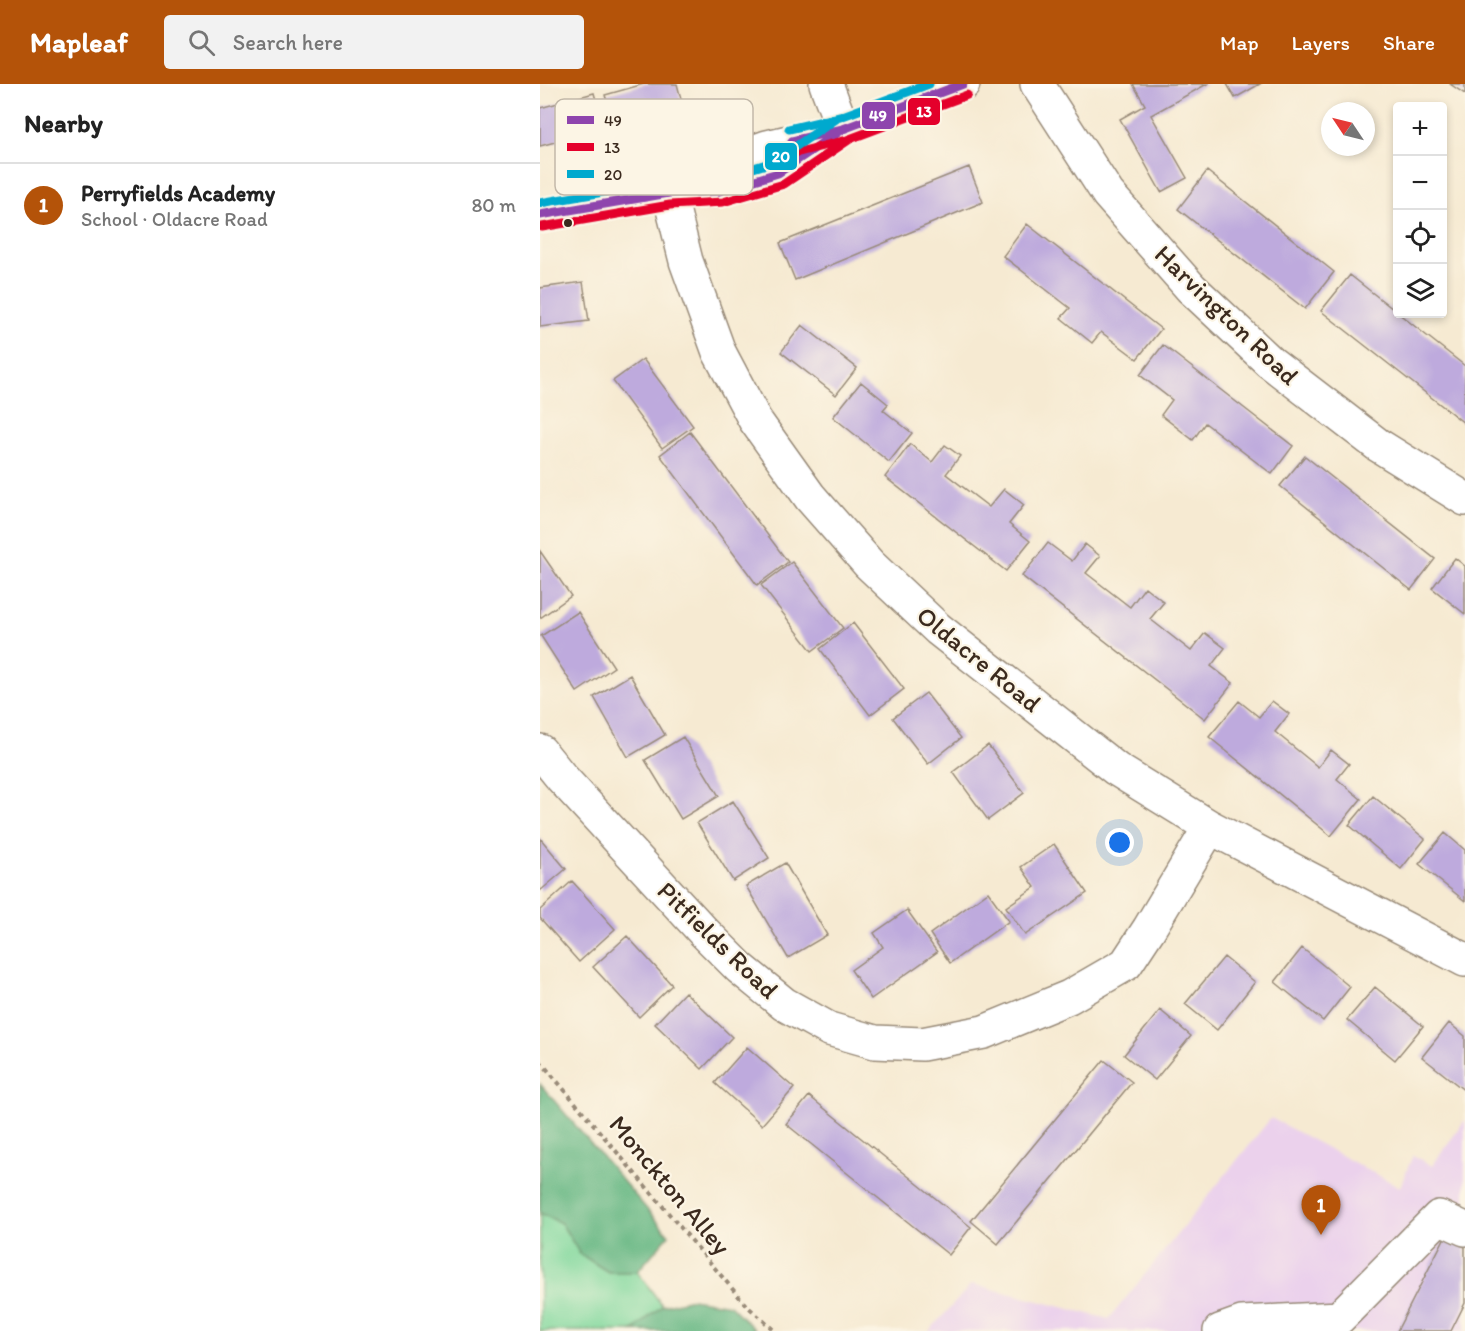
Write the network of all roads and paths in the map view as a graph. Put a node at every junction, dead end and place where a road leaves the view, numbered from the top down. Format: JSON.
{"nodes":[{"id":1,"x":826,"y":84,"type":"edge"},
{"id":2,"x":963,"y":84,"type":"edge"},
{"id":3,"x":1037,"y":84,"type":"edge"},
{"id":4,"x":843,"y":129,"type":"junction"},
{"id":5,"x":753,"y":152,"type":"edge"},
{"id":6,"x":657,"y":195,"type":"edge"},
{"id":7,"x":670,"y":195,"type":"edge"},
{"id":8,"x":540,"y":215,"type":"edge"},
{"id":9,"x":1465,"y":499,"type":"edge"},
{"id":10,"x":540,"y":751,"type":"edge"},
{"id":11,"x":1210,"y":827,"type":"junction"},
{"id":12,"x":1465,"y":960,"type":"edge"},
{"id":13,"x":540,"y":1061,"type":"edge"},
{"id":14,"x":1465,"y":1229,"type":"edge"},
{"id":15,"x":775,"y":1331,"type":"edge"},
{"id":16,"x":1220,"y":1331,"type":"edge"}],
"edges":[{"from":1,"to":4,"type":"street"},
{"from":2,"to":4,"type":"street"},
{"from":3,"to":9,"type":"street","name":"Harvington Road"},
{"from":4,"to":5,"type":"street"},
{"from":6,"to":8,"type":"street"},
{"from":7,"to":11,"type":"street","name":"Oldacre Road"},
{"from":10,"to":11,"type":"street","name":"Pitfields Road"},
{"from":11,"to":12,"type":"street","name":"Oldacre Road"},
{"from":13,"to":15,"type":"path","name":"Monckton Alley"},
{"from":14,"to":16,"type":"street"}]}
